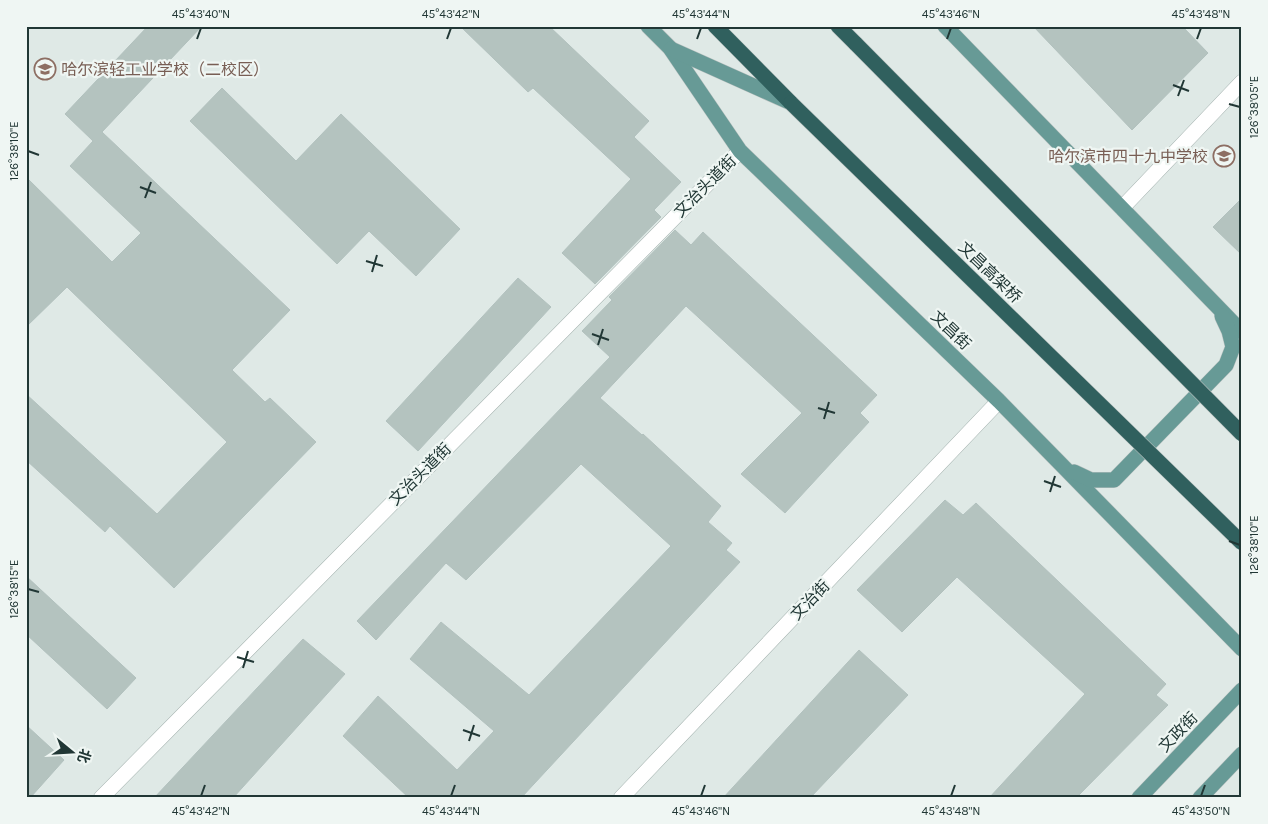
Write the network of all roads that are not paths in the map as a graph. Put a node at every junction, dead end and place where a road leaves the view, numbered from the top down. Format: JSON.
{"nodes":[{"id":1,"x":648,"y":26,"type":"edge"},
{"id":2,"x":715,"y":26,"type":"edge"},
{"id":3,"x":838,"y":26,"type":"edge"},
{"id":4,"x":848,"y":26,"type":"edge"},
{"id":5,"x":945,"y":26,"type":"edge"},
{"id":6,"x":856,"y":44,"type":"junction"},
{"id":7,"x":670,"y":48,"type":"junction"},
{"id":8,"x":1242,"y":82,"type":"edge"},
{"id":9,"x":791,"y":102,"type":"junction"},
{"id":10,"x":740,"y":151,"type":"junction"},
{"id":11,"x":1122,"y":208,"type":"junction"},
{"id":12,"x":1219,"y":309,"type":"junction"},
{"id":13,"x":1242,"y":332,"type":"edge"},
{"id":14,"x":999,"y":401,"type":"junction"},
{"id":15,"x":1242,"y":434,"type":"edge"},
{"id":16,"x":1062,"y":465,"type":"junction"},
{"id":17,"x":1242,"y":543,"type":"edge"},
{"id":18,"x":1242,"y":649,"type":"edge"},
{"id":19,"x":1242,"y":690,"type":"edge"},
{"id":20,"x":1242,"y":754,"type":"edge"},
{"id":21,"x":101,"y":798,"type":"edge"},
{"id":22,"x":621,"y":798,"type":"edge"},
{"id":23,"x":1139,"y":798,"type":"edge"},
{"id":24,"x":1200,"y":798,"type":"edge"}],
"edges":[{"from":1,"to":7,"type":"main road","name":"文昌街"},
{"from":2,"to":9,"type":"highway","name":"文昌高架桥"},
{"from":3,"to":6,"type":"highway"},
{"from":4,"to":6,"type":"main road"},
{"from":5,"to":11,"type":"main road"},
{"from":6,"to":15,"type":"highway","bridge":true},
{"from":7,"to":9,"type":"main road"},
{"from":7,"to":10,"type":"main road","name":"文昌街"},
{"from":8,"to":11,"type":"street"},
{"from":9,"to":17,"type":"highway","name":"文昌高架桥","bridge":true},
{"from":10,"to":14,"type":"main road","name":"文昌街"},
{"from":10,"to":21,"type":"street","name":"文治头道街"},
{"from":11,"to":12,"type":"main road"},
{"from":12,"to":13,"type":"main road"},
{"from":12,"to":16,"type":"main road"},
{"from":14,"to":16,"type":"main road","name":"文昌街"},
{"from":14,"to":22,"type":"street","name":"文治街"},
{"from":16,"to":18,"type":"main road","name":"文昌街"},
{"from":19,"to":23,"type":"main road","name":"文政街"},
{"from":20,"to":24,"type":"main road"}]}
